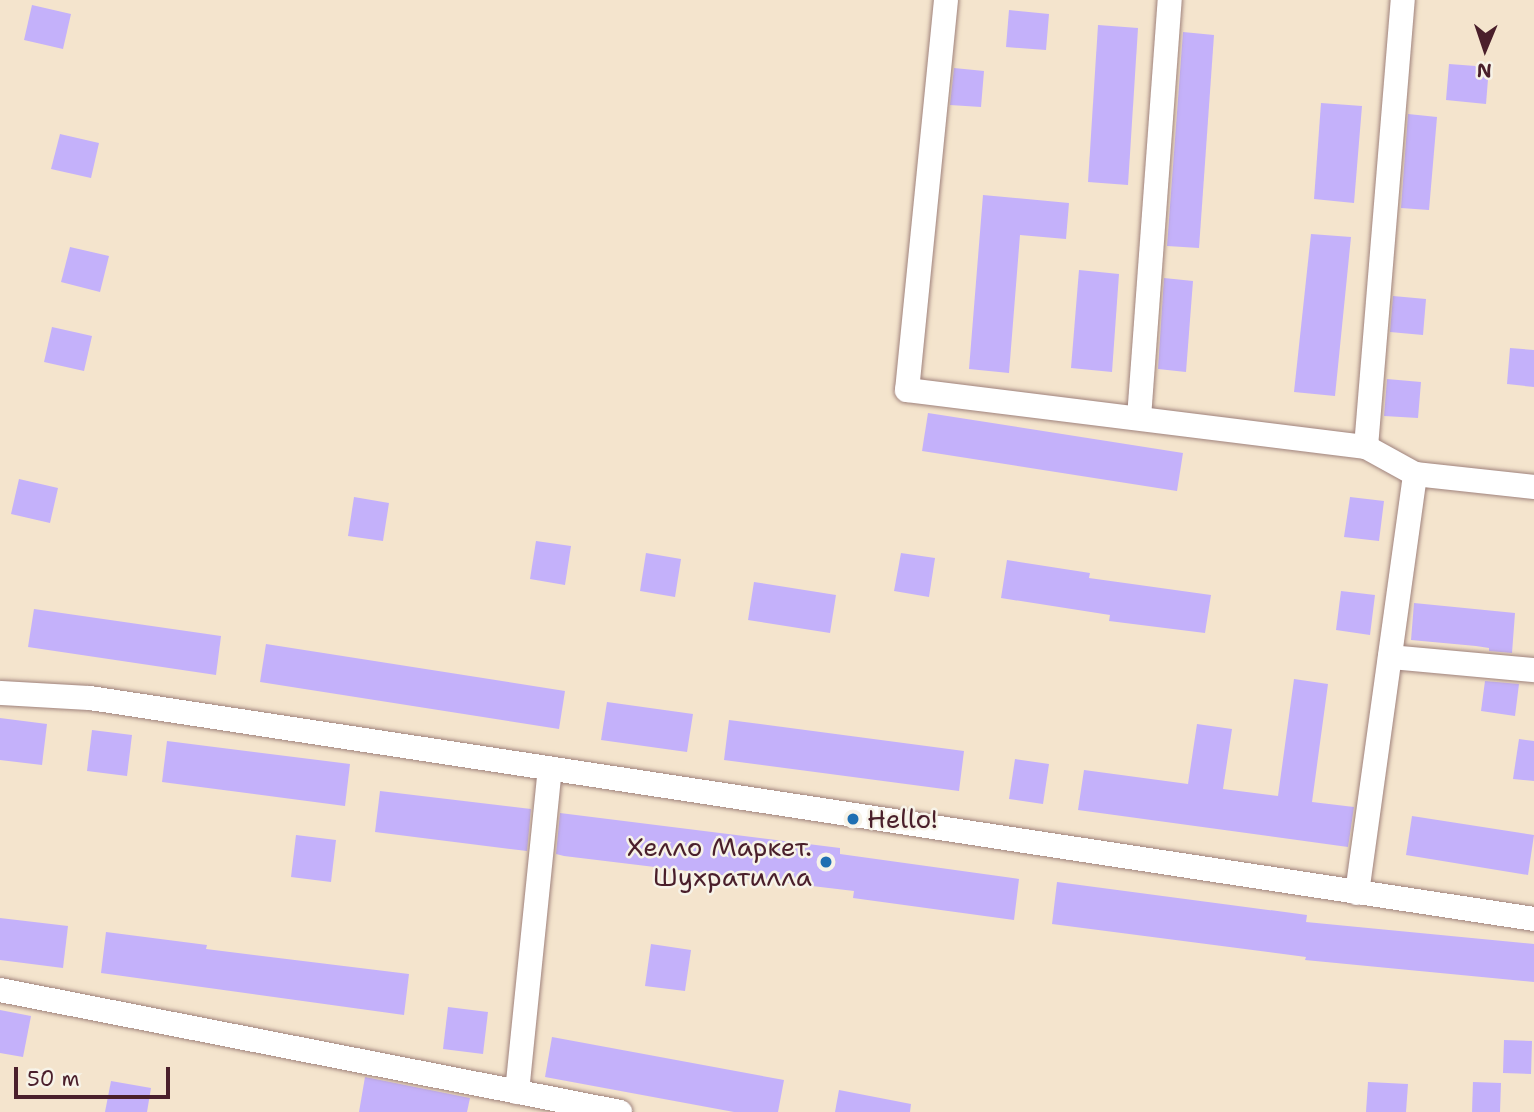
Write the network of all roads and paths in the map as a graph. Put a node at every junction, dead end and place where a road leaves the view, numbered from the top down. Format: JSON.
{"nodes":[{"id":1,"x":946,"y":0,"type":"edge"},
{"id":2,"x":1170,"y":0,"type":"edge"},
{"id":3,"x":1403,"y":0,"type":"edge"},
{"id":4,"x":1139,"y":418,"type":"junction"},
{"id":5,"x":1366,"y":447,"type":"junction"},
{"id":6,"x":1415,"y":474,"type":"junction"},
{"id":7,"x":1534,"y":487,"type":"edge"},
{"id":8,"x":1390,"y":657,"type":"junction"},
{"id":9,"x":1534,"y":670,"type":"edge"},
{"id":10,"x":0,"y":693,"type":"edge"},
{"id":11,"x":550,"y":769,"type":"junction"},
{"id":12,"x":1357,"y":893,"type":"junction"},
{"id":13,"x":1534,"y":919,"type":"edge"},
{"id":14,"x":0,"y":989,"type":"edge"},
{"id":15,"x":517,"y":1092,"type":"junction"},
{"id":16,"x":620,"y":1112,"type":"edge"}],
"edges":[{"from":1,"to":4,"type":"street"},
{"from":2,"to":4,"type":"street"},
{"from":3,"to":5,"type":"street"},
{"from":4,"to":5,"type":"street"},
{"from":5,"to":6,"type":"street"},
{"from":6,"to":7,"type":"street"},
{"from":6,"to":8,"type":"street"},
{"from":8,"to":9,"type":"street"},
{"from":8,"to":12,"type":"street"},
{"from":10,"to":11,"type":"street"},
{"from":11,"to":12,"type":"street"},
{"from":11,"to":15,"type":"street"},
{"from":12,"to":13,"type":"street"},
{"from":14,"to":15,"type":"street"},
{"from":15,"to":16,"type":"street"}]}
